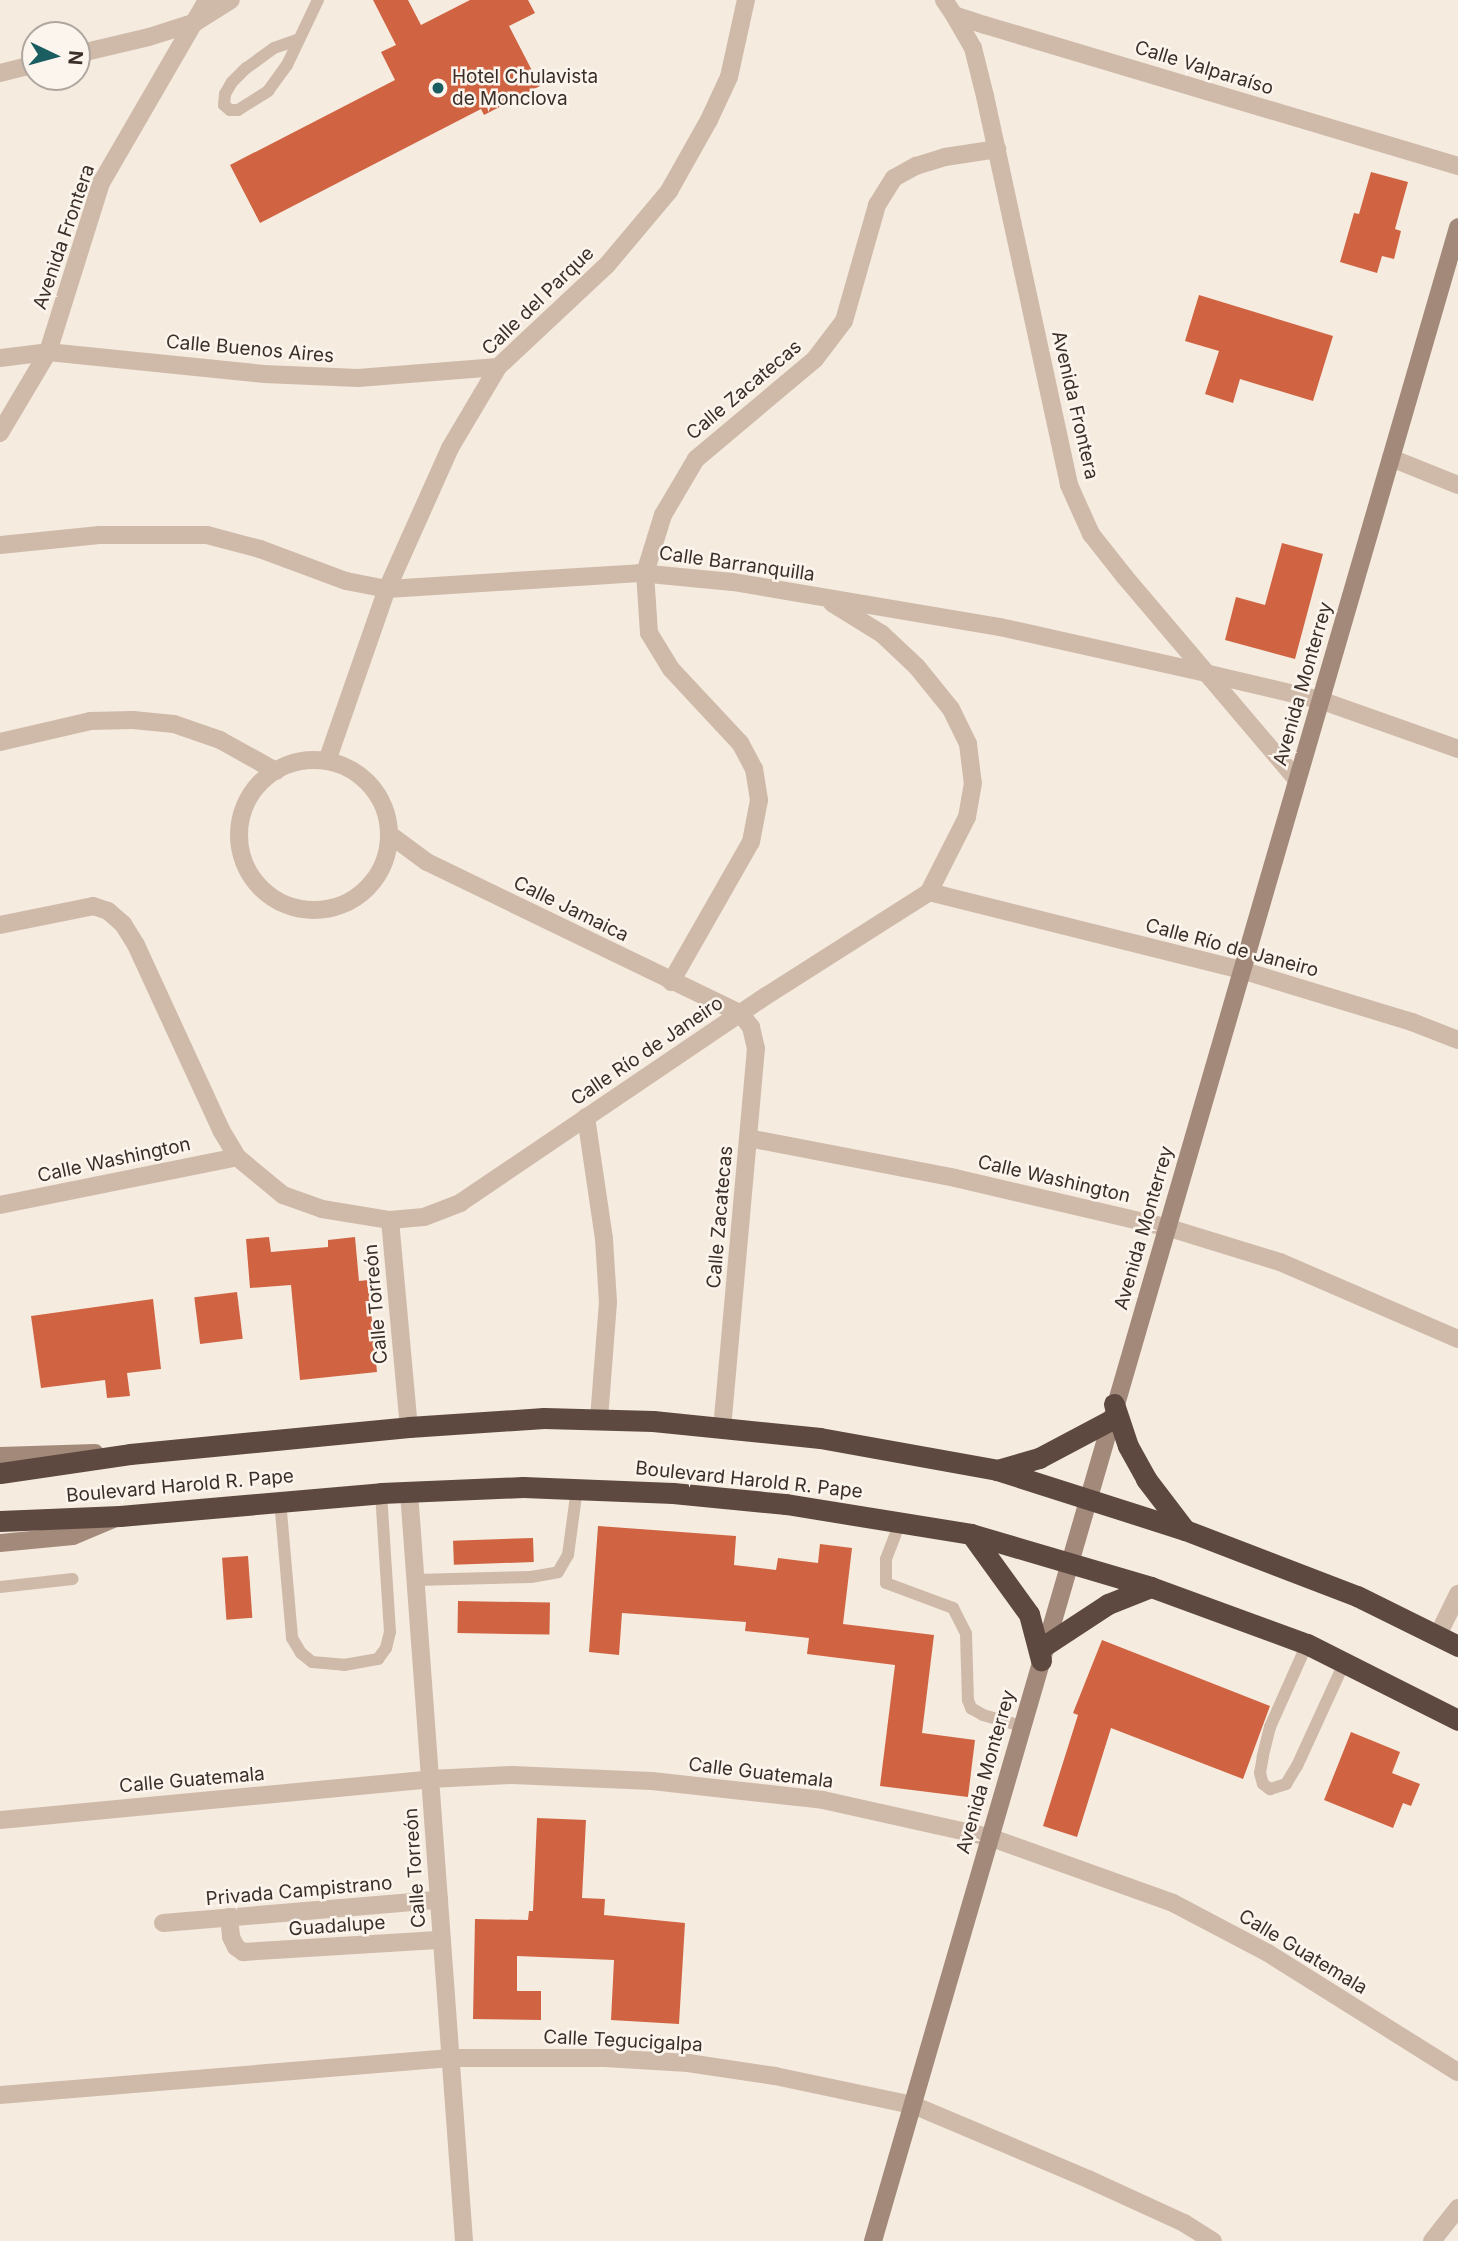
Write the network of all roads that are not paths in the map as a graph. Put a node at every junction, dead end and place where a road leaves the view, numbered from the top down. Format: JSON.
{"nodes":[{"id":1,"x":207,"y":0,"type":"edge"},
{"id":2,"x":231,"y":0,"type":"edge"},
{"id":3,"x":318,"y":0,"type":"edge"},
{"id":4,"x":746,"y":0,"type":"edge"},
{"id":5,"x":949,"y":7,"type":"edge"},
{"id":6,"x":196,"y":22,"type":"junction"},
{"id":7,"x":297,"y":40,"type":"junction"},
{"id":8,"x":91,"y":51,"type":"edge"},
{"id":9,"x":21,"y":68,"type":"edge"},
{"id":10,"x":0,"y":73,"type":"edge"},
{"id":11,"x":997,"y":149,"type":"junction"},
{"id":12,"x":1458,"y":166,"type":"edge"},
{"id":13,"x":1458,"y":227,"type":"edge"},
{"id":14,"x":48,"y":352,"type":"junction"},
{"id":15,"x":0,"y":358,"type":"edge"},
{"id":16,"x":498,"y":367,"type":"junction"},
{"id":17,"x":0,"y":433,"type":"edge"},
{"id":18,"x":1391,"y":458,"type":"junction"},
{"id":19,"x":1458,"y":485,"type":"edge"},
{"id":20,"x":0,"y":545,"type":"edge"},
{"id":21,"x":645,"y":573,"type":"junction"},
{"id":22,"x":387,"y":589,"type":"junction"},
{"id":23,"x":823,"y":598,"type":"junction"},
{"id":24,"x":1205,"y":673,"type":"junction"},
{"id":25,"x":1320,"y":700,"type":"junction"},
{"id":26,"x":0,"y":742,"type":"edge"},
{"id":27,"x":1458,"y":749,"type":"edge"},
{"id":28,"x":327,"y":761,"type":"junction"},
{"id":29,"x":276,"y":771,"type":"junction"},
{"id":30,"x":1297,"y":780,"type":"junction"},
{"id":31,"x":389,"y":834,"type":"junction"},
{"id":32,"x":929,"y":892,"type":"junction"},
{"id":33,"x":0,"y":925,"type":"edge"},
{"id":34,"x":1241,"y":970,"type":"junction"},
{"id":35,"x":671,"y":982,"type":"junction"},
{"id":36,"x":740,"y":1013,"type":"junction"},
{"id":37,"x":1458,"y":1040,"type":"edge"},
{"id":38,"x":586,"y":1117,"type":"junction"},
{"id":39,"x":748,"y":1138,"type":"junction"},
{"id":40,"x":237,"y":1157,"type":"junction"},
{"id":41,"x":0,"y":1205,"type":"edge"},
{"id":42,"x":390,"y":1220,"type":"junction"},
{"id":43,"x":1166,"y":1227,"type":"junction"},
{"id":44,"x":1458,"y":1339,"type":"edge"},
{"id":45,"x":1112,"y":1413,"type":"junction"},
{"id":46,"x":599,"y":1418,"type":"junction"},
{"id":47,"x":408,"y":1427,"type":"junction"},
{"id":48,"x":722,"y":1428,"type":"junction"},
{"id":49,"x":130,"y":1454,"type":"junction"},
{"id":50,"x":0,"y":1456,"type":"edge"},
{"id":51,"x":997,"y":1470,"type":"junction"},
{"id":52,"x":0,"y":1473,"type":"edge"},
{"id":53,"x":577,"y":1488,"type":"junction"},
{"id":54,"x":408,"y":1492,"type":"junction"},
{"id":55,"x":381,"y":1493,"type":"junction"},
{"id":56,"x":1087,"y":1499,"type":"junction"},
{"id":57,"x":280,"y":1500,"type":"junction"},
{"id":58,"x":120,"y":1516,"type":"junction"},
{"id":59,"x":901,"y":1520,"type":"junction"},
{"id":60,"x":0,"y":1521,"type":"edge"},
{"id":61,"x":1185,"y":1530,"type":"junction"},
{"id":62,"x":971,"y":1534,"type":"junction"},
{"id":63,"x":0,"y":1543,"type":"edge"},
{"id":64,"x":1069,"y":1561,"type":"junction"},
{"id":65,"x":74,"y":1579,"type":"dead end"},
{"id":66,"x":415,"y":1580,"type":"junction"},
{"id":67,"x":0,"y":1587,"type":"edge"},
{"id":68,"x":1151,"y":1587,"type":"junction"},
{"id":69,"x":1458,"y":1594,"type":"edge"},
{"id":70,"x":1438,"y":1635,"type":"junction"},
{"id":71,"x":1307,"y":1644,"type":"junction"},
{"id":72,"x":1458,"y":1646,"type":"edge"},
{"id":73,"x":1042,"y":1653,"type":"junction"},
{"id":74,"x":1345,"y":1661,"type":"junction"},
{"id":75,"x":1458,"y":1720,"type":"edge"},
{"id":76,"x":1021,"y":1726,"type":"junction"},
{"id":77,"x":430,"y":1779,"type":"junction"},
{"id":78,"x":0,"y":1820,"type":"edge"},
{"id":79,"x":989,"y":1837,"type":"junction"},
{"id":80,"x":439,"y":1900,"type":"junction"},
{"id":81,"x":229,"y":1917,"type":"junction"},
{"id":82,"x":163,"y":1923,"type":"dead end"},
{"id":83,"x":442,"y":1940,"type":"junction"},
{"id":84,"x":450,"y":2058,"type":"junction"},
{"id":85,"x":1458,"y":2072,"type":"edge"},
{"id":86,"x":0,"y":2095,"type":"edge"},
{"id":87,"x":913,"y":2105,"type":"junction"},
{"id":88,"x":1458,"y":2208,"type":"edge"},
{"id":89,"x":464,"y":2241,"type":"edge"},
{"id":90,"x":873,"y":2241,"type":"edge"},
{"id":91,"x":1213,"y":2241,"type":"edge"},
{"id":92,"x":1433,"y":2241,"type":"edge"}],
"edges":[{"from":1,"to":6,"type":"street","name":"Avenida Frontera"},
{"from":2,"to":6,"type":"street"},
{"from":3,"to":7,"type":"lane"},
{"from":4,"to":16,"type":"street","name":"Calle del Parque"},
{"from":5,"to":11,"type":"street","name":"Avenida Frontera"},
{"from":5,"to":12,"type":"street","name":"Calle Valparaíso"},
{"from":6,"to":8,"type":"street"},
{"from":6,"to":14,"type":"street","name":"Avenida Frontera"},
{"from":7,"to":7,"type":"lane"},
{"from":9,"to":10,"type":"street"},
{"from":11,"to":21,"type":"street","name":"Calle Zacatecas"},
{"from":11,"to":24,"type":"street","name":"Avenida Frontera"},
{"from":13,"to":18,"type":"street","name":"Avenida Monterrey"},
{"from":14,"to":15,"type":"street","name":"Calle Buenos Aires"},
{"from":14,"to":16,"type":"street","name":"Calle Buenos Aires"},
{"from":14,"to":17,"type":"street","name":"Avenida Frontera"},
{"from":16,"to":22,"type":"street","name":"Calle del Parque"},
{"from":18,"to":19,"type":"street"},
{"from":18,"to":25,"type":"street","name":"Avenida Monterrey"},
{"from":20,"to":22,"type":"street","name":"Calle Barranquilla"},
{"from":21,"to":22,"type":"street","name":"Calle Barranquilla"},
{"from":21,"to":23,"type":"street","name":"Calle Barranquilla"},
{"from":21,"to":35,"type":"street","name":"Calle Zacatecas"},
{"from":22,"to":28,"type":"street","name":"Calle del Parque"},
{"from":23,"to":24,"type":"street","name":"Calle Barranquilla"},
{"from":23,"to":32,"type":"street"},
{"from":24,"to":25,"type":"street","name":"Calle Barranquilla"},
{"from":24,"to":30,"type":"street","name":"Avenida Frontera"},
{"from":25,"to":27,"type":"street","name":"Calle Barranquilla"},
{"from":25,"to":30,"type":"street","name":"Avenida Monterrey"},
{"from":26,"to":29,"type":"street"},
{"from":28,"to":29,"type":"street"},
{"from":28,"to":31,"type":"street"},
{"from":29,"to":31,"type":"street"},
{"from":30,"to":34,"type":"street","name":"Avenida Monterrey"},
{"from":31,"to":35,"type":"street","name":"Calle Jamaica"},
{"from":32,"to":34,"type":"street","name":"Calle Río de Janeiro"},
{"from":32,"to":36,"type":"street","name":"Calle Río de Janeiro"},
{"from":33,"to":40,"type":"street","name":"Calle Río de Janeiro"},
{"from":34,"to":37,"type":"street","name":"Calle Río de Janeiro"},
{"from":34,"to":43,"type":"street","name":"Avenida Monterrey"},
{"from":35,"to":36,"type":"street","name":"Calle Jamaica"},
{"from":36,"to":38,"type":"street","name":"Calle Río de Janeiro"},
{"from":36,"to":39,"type":"street","name":"Calle Zacatecas"},
{"from":38,"to":42,"type":"street","name":"Calle Río de Janeiro"},
{"from":38,"to":46,"type":"street"},
{"from":39,"to":43,"type":"street","name":"Calle Washington"},
{"from":39,"to":48,"type":"street","name":"Calle Zacatecas"},
{"from":40,"to":41,"type":"street","name":"Calle Washington"},
{"from":40,"to":42,"type":"street","name":"Calle Río de Janeiro"},
{"from":42,"to":47,"type":"street","name":"Calle Torreón"},
{"from":43,"to":44,"type":"street","name":"Calle Washington"},
{"from":43,"to":45,"type":"street","name":"Avenida Monterrey"},
{"from":45,"to":51,"type":"highway"},
{"from":45,"to":56,"type":"street","name":"Avenida Monterrey"},
{"from":45,"to":61,"type":"highway"},
{"from":46,"to":47,"type":"highway","name":"Boulevard Harold R. Pape"},
{"from":46,"to":48,"type":"highway","name":"Boulevard Harold R. Pape"},
{"from":47,"to":49,"type":"highway","name":"Boulevard Harold R. Pape"},
{"from":48,"to":51,"type":"highway","name":"Boulevard Harold R. Pape"},
{"from":49,"to":50,"type":"street"},
{"from":49,"to":52,"type":"highway","name":"Boulevard Harold R. Pape"},
{"from":51,"to":56,"type":"highway","name":"Boulevard Harold R. Pape"},
{"from":53,"to":54,"type":"highway","name":"Boulevard Harold R. Pape"},
{"from":53,"to":59,"type":"highway","name":"Boulevard Harold R. Pape"},
{"from":53,"to":66,"type":"lane"},
{"from":54,"to":55,"type":"highway","name":"Boulevard Harold R. Pape"},
{"from":54,"to":66,"type":"street","name":"Calle Torreón"},
{"from":55,"to":57,"type":"highway","name":"Boulevard Harold R. Pape"},
{"from":55,"to":57,"type":"lane"},
{"from":56,"to":61,"type":"highway","name":"Boulevard Harold R. Pape"},
{"from":56,"to":64,"type":"street","name":"Avenida Monterrey"},
{"from":57,"to":58,"type":"highway","name":"Boulevard Harold R. Pape"},
{"from":58,"to":60,"type":"highway","name":"Boulevard Harold R. Pape"},
{"from":58,"to":63,"type":"street"},
{"from":59,"to":62,"type":"highway","name":"Boulevard Harold R. Pape"},
{"from":59,"to":76,"type":"lane"},
{"from":61,"to":70,"type":"highway","name":"Boulevard Harold R. Pape"},
{"from":62,"to":64,"type":"highway","name":"Boulevard Harold R. Pape"},
{"from":62,"to":73,"type":"highway"},
{"from":64,"to":68,"type":"highway","name":"Boulevard Harold R. Pape"},
{"from":64,"to":73,"type":"street","name":"Avenida Monterrey"},
{"from":65,"to":67,"type":"lane"},
{"from":66,"to":77,"type":"street","name":"Calle Torreón"},
{"from":68,"to":71,"type":"highway","name":"Boulevard Harold R. Pape"},
{"from":68,"to":73,"type":"highway"},
{"from":69,"to":70,"type":"street"},
{"from":70,"to":72,"type":"highway","name":"Boulevard Harold R. Pape"},
{"from":71,"to":74,"type":"highway","name":"Boulevard Harold R. Pape"},
{"from":71,"to":74,"type":"lane"},
{"from":73,"to":76,"type":"street","name":"Avenida Monterrey"},
{"from":74,"to":75,"type":"highway","name":"Boulevard Harold R. Pape"},
{"from":76,"to":79,"type":"street","name":"Avenida Monterrey"},
{"from":77,"to":78,"type":"street","name":"Calle Guatemala"},
{"from":77,"to":79,"type":"street","name":"Calle Guatemala"},
{"from":77,"to":80,"type":"street","name":"Calle Torreón"},
{"from":79,"to":85,"type":"street","name":"Calle Guatemala"},
{"from":79,"to":87,"type":"street","name":"Avenida Monterrey"},
{"from":80,"to":81,"type":"street","name":"Privada Campistrano"},
{"from":80,"to":83,"type":"street","name":"Calle Torreón"},
{"from":81,"to":82,"type":"street","name":"Privada Campistrano"},
{"from":81,"to":83,"type":"street","name":"Guadalupe"},
{"from":83,"to":84,"type":"street","name":"Calle Torreón"},
{"from":84,"to":86,"type":"street","name":"Calle Tegucigalpa"},
{"from":84,"to":87,"type":"street","name":"Calle Tegucigalpa"},
{"from":84,"to":89,"type":"street","name":"Calle Torreón"},
{"from":87,"to":90,"type":"street","name":"Avenida Monterrey"},
{"from":87,"to":91,"type":"street","name":"Calle Tegucigalpa"},
{"from":88,"to":92,"type":"street"}]}
